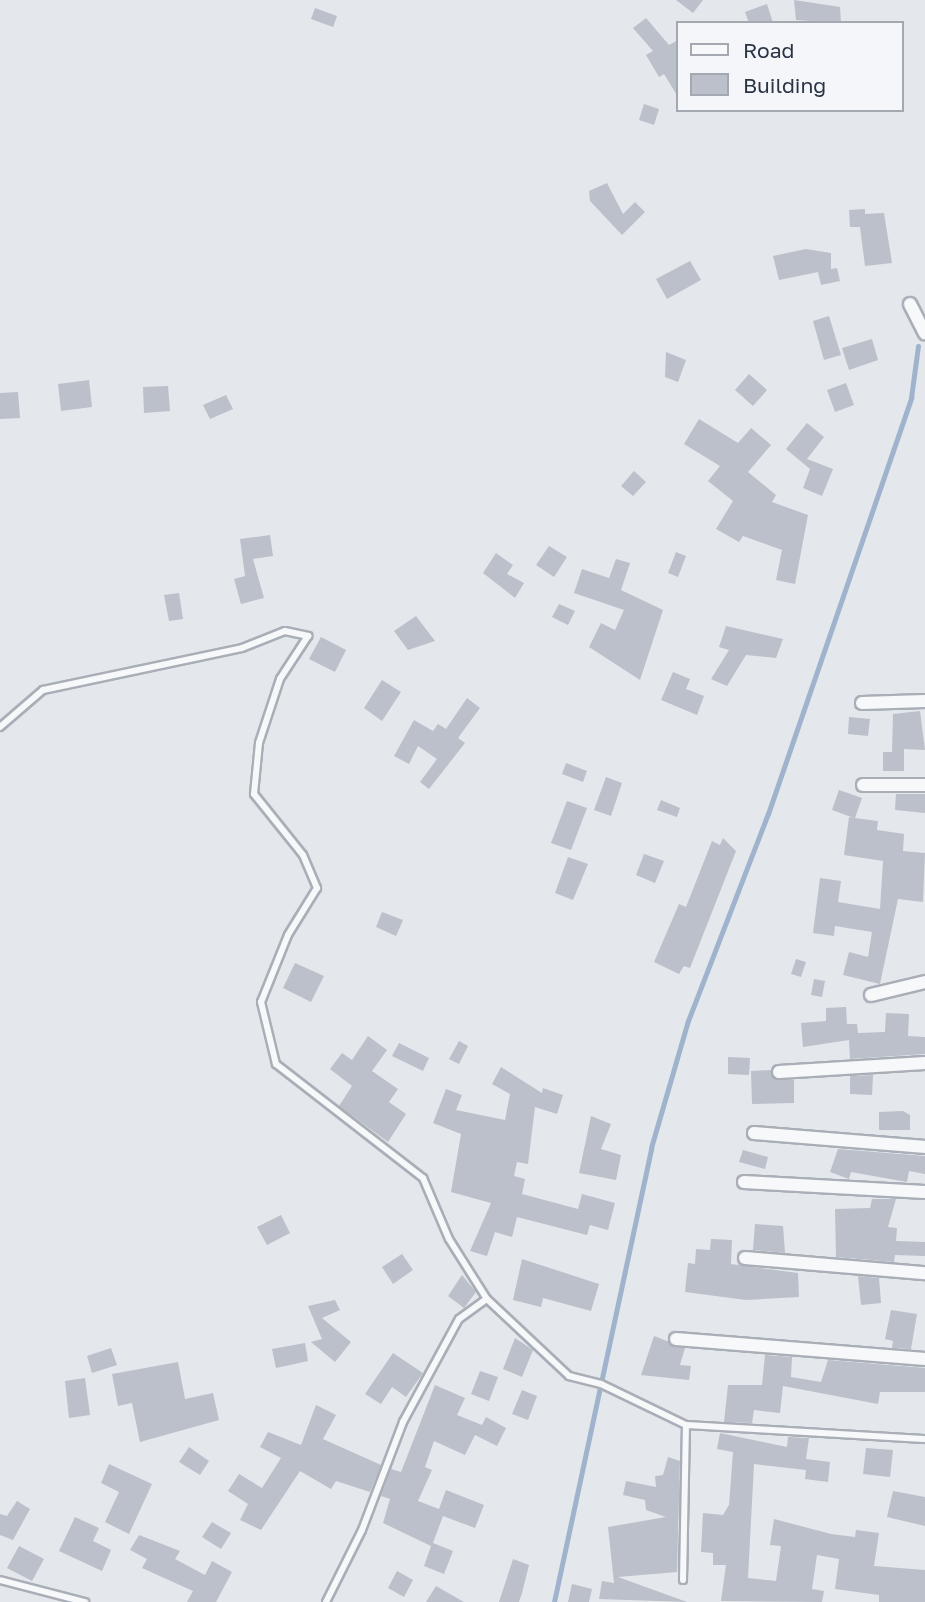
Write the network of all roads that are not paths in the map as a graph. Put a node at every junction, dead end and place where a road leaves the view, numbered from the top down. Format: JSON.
{"nodes":[{"id":1,"x":910,"y":304,"type":"dead end"},
{"id":2,"x":925,"y":333,"type":"edge"},
{"id":3,"x":925,"y":701,"type":"edge"},
{"id":4,"x":862,"y":703,"type":"dead end"},
{"id":5,"x":0,"y":727,"type":"edge"},
{"id":6,"x":863,"y":785,"type":"dead end"},
{"id":7,"x":925,"y":785,"type":"edge"},
{"id":8,"x":925,"y":982,"type":"edge"},
{"id":9,"x":871,"y":995,"type":"dead end"},
{"id":10,"x":925,"y":1063,"type":"edge"},
{"id":11,"x":779,"y":1072,"type":"dead end"},
{"id":12,"x":754,"y":1133,"type":"dead end"},
{"id":13,"x":925,"y":1147,"type":"edge"},
{"id":14,"x":744,"y":1182,"type":"dead end"},
{"id":15,"x":925,"y":1192,"type":"edge"},
{"id":16,"x":745,"y":1258,"type":"dead end"},
{"id":17,"x":925,"y":1273,"type":"edge"},
{"id":18,"x":487,"y":1299,"type":"junction"},
{"id":19,"x":676,"y":1339,"type":"dead end"},
{"id":20,"x":925,"y":1359,"type":"edge"},
{"id":21,"x":687,"y":1425,"type":"junction"},
{"id":22,"x":925,"y":1438,"type":"edge"},
{"id":23,"x":0,"y":1580,"type":"edge"},
{"id":24,"x":684,"y":1580,"type":"dead end"},
{"id":25,"x":85,"y":1602,"type":"edge"},
{"id":26,"x":326,"y":1602,"type":"edge"}],
"edges":[{"from":1,"to":2,"type":"street"},
{"from":3,"to":4,"type":"street"},
{"from":5,"to":18,"type":"lane"},
{"from":6,"to":7,"type":"street"},
{"from":8,"to":9,"type":"street"},
{"from":10,"to":11,"type":"street"},
{"from":12,"to":13,"type":"street"},
{"from":14,"to":15,"type":"street"},
{"from":16,"to":17,"type":"street"},
{"from":18,"to":21,"type":"lane"},
{"from":18,"to":26,"type":"lane"},
{"from":19,"to":20,"type":"street"},
{"from":21,"to":22,"type":"lane"},
{"from":21,"to":24,"type":"lane"},
{"from":23,"to":25,"type":"lane"}]}
